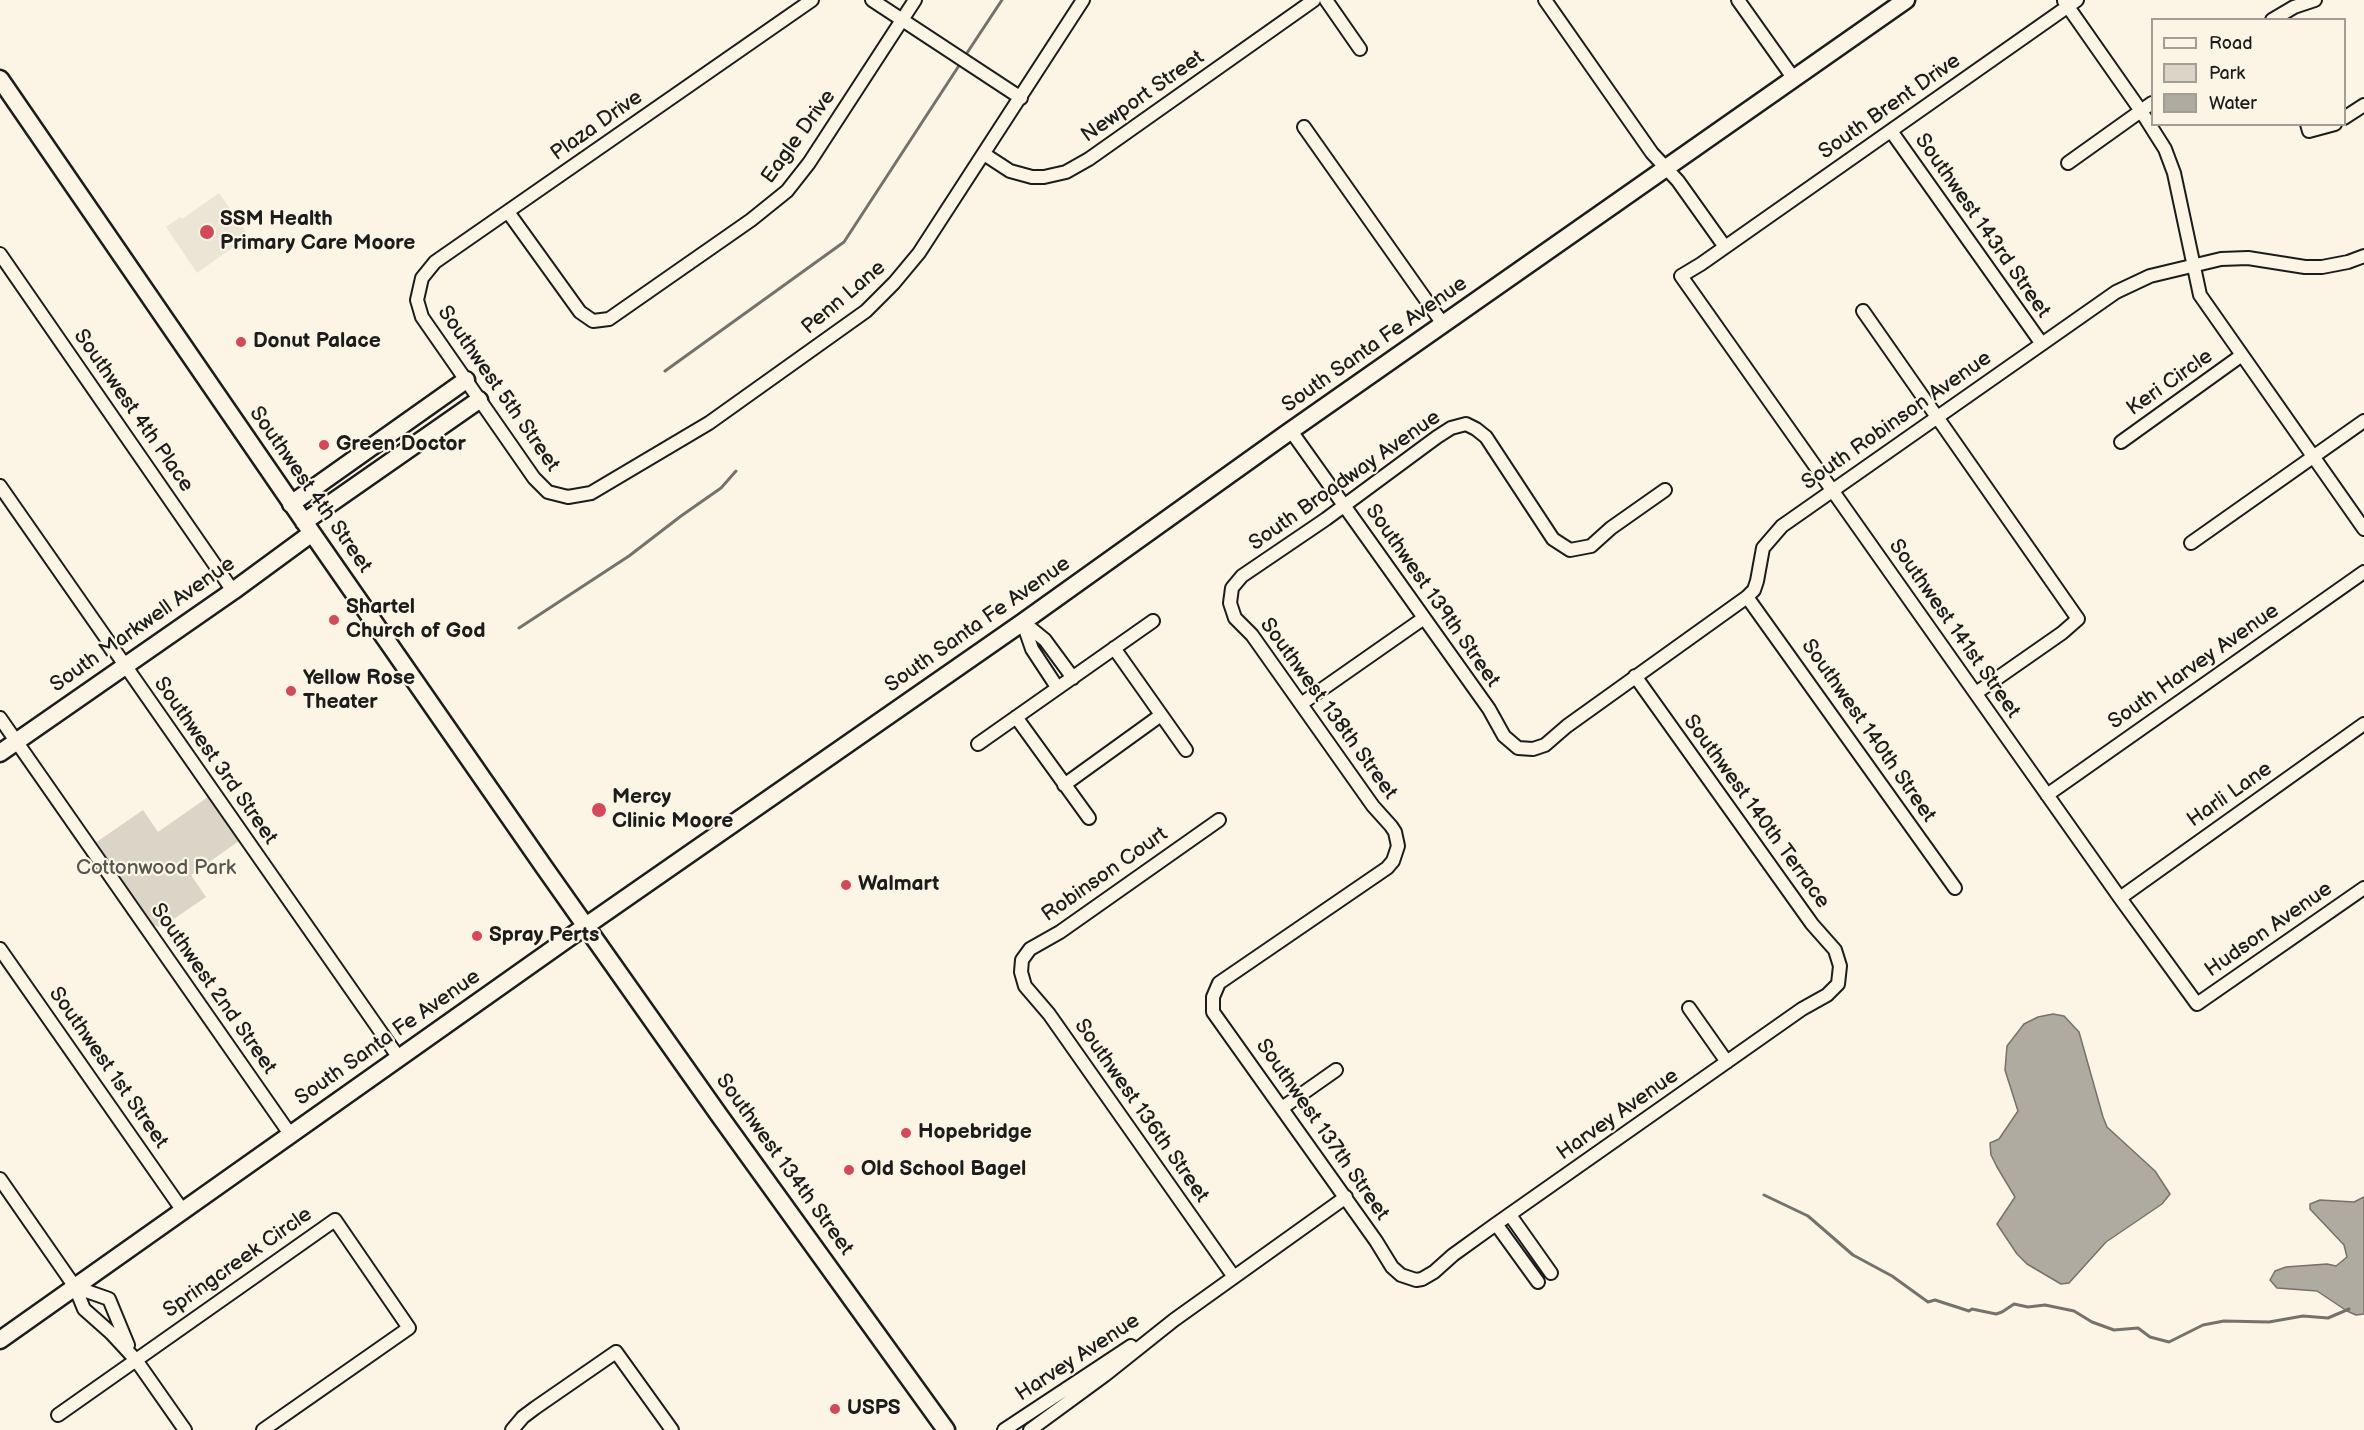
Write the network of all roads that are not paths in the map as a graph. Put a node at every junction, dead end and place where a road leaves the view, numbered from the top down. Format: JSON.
{"nodes":[{"id":1,"x":812,"y":0,"type":"edge"},
{"id":2,"x":872,"y":0,"type":"edge"},
{"id":3,"x":915,"y":0,"type":"edge"},
{"id":4,"x":1083,"y":0,"type":"edge"},
{"id":5,"x":1314,"y":0,"type":"edge"},
{"id":6,"x":1326,"y":0,"type":"edge"},
{"id":7,"x":1545,"y":0,"type":"edge"},
{"id":8,"x":1738,"y":0,"type":"edge"},
{"id":9,"x":2315,"y":0,"type":"edge"},
{"id":10,"x":1903,"y":1,"type":"edge"},
{"id":11,"x":2069,"y":2,"type":"edge"},
{"id":12,"x":2275,"y":18,"type":"edge"},
{"id":13,"x":902,"y":20,"type":"junction"},
{"id":14,"x":1360,"y":49,"type":"dead end"},
{"id":15,"x":0,"y":79,"type":"edge"},
{"id":16,"x":1794,"y":79,"type":"junction"},
{"id":17,"x":1021,"y":98,"type":"junction"},
{"id":18,"x":2151,"y":104,"type":"edge"},
{"id":19,"x":2364,"y":105,"type":"edge"},
{"id":20,"x":2141,"y":111,"type":"junction"},
{"id":21,"x":2346,"y":117,"type":"edge"},
{"id":22,"x":2151,"y":126,"type":"edge"},
{"id":23,"x":2151,"y":126,"type":"edge"},
{"id":24,"x":2308,"y":126,"type":"edge"},
{"id":25,"x":2328,"y":126,"type":"edge"},
{"id":26,"x":1304,"y":127,"type":"dead end"},
{"id":27,"x":1891,"y":131,"type":"junction"},
{"id":28,"x":984,"y":154,"type":"junction"},
{"id":29,"x":2068,"y":163,"type":"dead end"},
{"id":30,"x":1667,"y":169,"type":"junction"},
{"id":31,"x":508,"y":212,"type":"junction"},
{"id":32,"x":1725,"y":247,"type":"junction"},
{"id":33,"x":0,"y":254,"type":"edge"},
{"id":34,"x":2364,"y":256,"type":"edge"},
{"id":35,"x":2193,"y":265,"type":"junction"},
{"id":36,"x":1681,"y":276,"type":"joint"},
{"id":37,"x":417,"y":294,"type":"joint"},
{"id":38,"x":1863,"y":311,"type":"dead end"},
{"id":39,"x":1443,"y":324,"type":"junction"},
{"id":40,"x":2042,"y":344,"type":"junction"},
{"id":41,"x":2242,"y":356,"type":"junction"},
{"id":42,"x":466,"y":381,"type":"junction"},
{"id":43,"x":479,"y":400,"type":"junction"},
{"id":44,"x":1937,"y":417,"type":"junction"},
{"id":45,"x":2364,"y":421,"type":"edge"},
{"id":46,"x":1291,"y":430,"type":"junction"},
{"id":47,"x":2121,"y":442,"type":"dead end"},
{"id":48,"x":2314,"y":457,"type":"junction"},
{"id":49,"x":0,"y":486,"type":"edge"},
{"id":50,"x":1665,"y":489,"type":"dead end"},
{"id":51,"x":1833,"y":491,"type":"junction"},
{"id":52,"x":561,"y":496,"type":"joint"},
{"id":53,"x":291,"y":504,"type":"junction"},
{"id":54,"x":1344,"y":506,"type":"junction"},
{"id":55,"x":308,"y":528,"type":"junction"},
{"id":56,"x":2364,"y":528,"type":"edge"},
{"id":57,"x":2191,"y":543,"type":"dead end"},
{"id":58,"x":2364,"y":572,"type":"edge"},
{"id":59,"x":233,"y":591,"type":"junction"},
{"id":60,"x":1230,"y":595,"type":"joint"},
{"id":61,"x":1747,"y":597,"type":"junction"},
{"id":62,"x":1424,"y":618,"type":"junction"},
{"id":63,"x":1153,"y":621,"type":"dead end"},
{"id":64,"x":1023,"y":622,"type":"junction"},
{"id":65,"x":1114,"y":648,"type":"junction"},
{"id":66,"x":124,"y":665,"type":"junction"},
{"id":67,"x":1635,"y":676,"type":"junction"},
{"id":68,"x":1073,"y":678,"type":"junction"},
{"id":69,"x":1057,"y":687,"type":"junction"},
{"id":70,"x":1976,"y":693,"type":"junction"},
{"id":71,"x":1301,"y":704,"type":"junction"},
{"id":72,"x":1161,"y":715,"type":"junction"},
{"id":73,"x":1016,"y":717,"type":"junction"},
{"id":74,"x":0,"y":718,"type":"edge"},
{"id":75,"x":2364,"y":724,"type":"edge"},
{"id":76,"x":16,"y":741,"type":"junction"},
{"id":77,"x":978,"y":744,"type":"dead end"},
{"id":78,"x":1186,"y":750,"type":"dead end"},
{"id":79,"x":0,"y":753,"type":"edge"},
{"id":80,"x":1064,"y":785,"type":"junction"},
{"id":81,"x":2047,"y":795,"type":"junction"},
{"id":82,"x":1089,"y":818,"type":"dead end"},
{"id":83,"x":1219,"y":820,"type":"dead end"},
{"id":84,"x":1955,"y":888,"type":"dead end"},
{"id":85,"x":2364,"y":888,"type":"edge"},
{"id":86,"x":2120,"y":898,"type":"junction"},
{"id":87,"x":586,"y":925,"type":"junction"},
{"id":88,"x":0,"y":949,"type":"edge"},
{"id":89,"x":1021,"y":967,"type":"joint"},
{"id":90,"x":1841,"y":972,"type":"joint"},
{"id":91,"x":1213,"y":997,"type":"joint"},
{"id":92,"x":2197,"y":1004,"type":"joint"},
{"id":93,"x":1689,"y":1008,"type":"dead end"},
{"id":94,"x":399,"y":1058,"type":"junction"},
{"id":95,"x":1727,"y":1062,"type":"junction"},
{"id":96,"x":1336,"y":1070,"type":"dead end"},
{"id":97,"x":1282,"y":1108,"type":"junction"},
{"id":98,"x":290,"y":1134,"type":"junction"},
{"id":99,"x":0,"y":1179,"type":"edge"},
{"id":100,"x":1346,"y":1197,"type":"junction"},
{"id":101,"x":183,"y":1210,"type":"junction"},
{"id":102,"x":1510,"y":1215,"type":"junction"},
{"id":103,"x":1496,"y":1224,"type":"junction"},
{"id":104,"x":1538,"y":1254,"type":"junction"},
{"id":105,"x":1524,"y":1263,"type":"junction"},
{"id":106,"x":1551,"y":1273,"type":"dead end"},
{"id":107,"x":1233,"y":1278,"type":"junction"},
{"id":108,"x":1410,"y":1279,"type":"joint"},
{"id":109,"x":1538,"y":1282,"type":"dead end"},
{"id":110,"x":75,"y":1287,"type":"junction"},
{"id":111,"x":1173,"y":1320,"type":"junction"},
{"id":112,"x":0,"y":1340,"type":"edge"},
{"id":113,"x":136,"y":1360,"type":"junction"},
{"id":114,"x":58,"y":1414,"type":"dead end"},
{"id":115,"x":185,"y":1430,"type":"edge"},
{"id":116,"x":263,"y":1430,"type":"edge"},
{"id":117,"x":512,"y":1430,"type":"edge"},
{"id":118,"x":672,"y":1430,"type":"edge"},
{"id":119,"x":946,"y":1430,"type":"edge"},
{"id":120,"x":1004,"y":1430,"type":"edge"},
{"id":121,"x":1030,"y":1430,"type":"edge"}],
"edges":[{"from":1,"to":31,"type":"street","name":"Plaza Drive"},
{"from":2,"to":13,"type":"street"},
{"from":3,"to":13,"type":"street","name":"Eagle Drive"},
{"from":4,"to":17,"type":"street","name":"Penn Lane"},
{"from":5,"to":28,"type":"street","name":"Newport Street"},
{"from":6,"to":14,"type":"street"},
{"from":7,"to":30,"type":"street"},
{"from":8,"to":16,"type":"street"},
{"from":9,"to":12,"type":"street"},
{"from":10,"to":16,"type":"main road","name":"South Santa Fe Avenue"},
{"from":11,"to":20,"type":"street"},
{"from":11,"to":27,"type":"street","name":"South Brent Drive"},
{"from":13,"to":17,"type":"street"},
{"from":13,"to":31,"type":"street","name":"Eagle Drive"},
{"from":15,"to":53,"type":"main road","name":"Southwest 4th Street"},
{"from":16,"to":30,"type":"main road","name":"South Santa Fe Avenue"},
{"from":17,"to":28,"type":"street","name":"Penn Lane"},
{"from":18,"to":20,"type":"street"},
{"from":19,"to":21,"type":"street"},
{"from":20,"to":22,"type":"street"},
{"from":20,"to":29,"type":"street"},
{"from":23,"to":35,"type":"street"},
{"from":24,"to":25,"type":"street"},
{"from":26,"to":39,"type":"street"},
{"from":27,"to":32,"type":"street","name":"South Brent Drive"},
{"from":27,"to":40,"type":"street","name":"Southwest 143rd Street"},
{"from":28,"to":52,"type":"street","name":"Penn Lane"},
{"from":30,"to":32,"type":"street"},
{"from":30,"to":39,"type":"main road","name":"South Santa Fe Avenue"},
{"from":31,"to":37,"type":"street","name":"Plaza Drive"},
{"from":32,"to":36,"type":"street","name":"South Brent Drive"},
{"from":33,"to":59,"type":"street","name":"Southwest 4th Place"},
{"from":34,"to":35,"type":"street","name":"South Robinson Avenue"},
{"from":35,"to":40,"type":"street","name":"South Robinson Avenue"},
{"from":35,"to":41,"type":"street"},
{"from":36,"to":51,"type":"street","name":"Southwest 141st Street"},
{"from":37,"to":42,"type":"street","name":"Southwest 5th Street"},
{"from":38,"to":44,"type":"street"},
{"from":39,"to":46,"type":"main road","name":"South Santa Fe Avenue"},
{"from":40,"to":44,"type":"street","name":"South Robinson Avenue"},
{"from":41,"to":47,"type":"street","name":"Keri Circle"},
{"from":41,"to":48,"type":"street"},
{"from":42,"to":43,"type":"street","name":"Southwest 5th Street"},
{"from":42,"to":53,"type":"main road"},
{"from":43,"to":52,"type":"street","name":"Southwest 5th Street"},
{"from":43,"to":55,"type":"main road","name":"South Markwell Avenue"},
{"from":44,"to":51,"type":"street","name":"South Robinson Avenue"},
{"from":44,"to":70,"type":"street"},
{"from":45,"to":48,"type":"street"},
{"from":46,"to":54,"type":"street","name":"Southwest 139th Street"},
{"from":46,"to":64,"type":"main road","name":"South Santa Fe Avenue"},
{"from":48,"to":56,"type":"street"},
{"from":48,"to":57,"type":"street"},
{"from":49,"to":66,"type":"street","name":"Southwest 3rd Street"},
{"from":50,"to":54,"type":"street","name":"South Broadway Avenue"},
{"from":51,"to":61,"type":"street","name":"South Robinson Avenue"},
{"from":51,"to":70,"type":"street","name":"Southwest 141st Street"},
{"from":53,"to":55,"type":"main road","name":"Southwest 4th Street"},
{"from":54,"to":60,"type":"street","name":"South Broadway Avenue"},
{"from":54,"to":62,"type":"street","name":"Southwest 139th Street"},
{"from":55,"to":59,"type":"main road","name":"South Markwell Avenue"},
{"from":55,"to":87,"type":"main road","name":"Southwest 4th Street"},
{"from":58,"to":81,"type":"street","name":"South Harvey Avenue"},
{"from":59,"to":66,"type":"main road","name":"South Markwell Avenue"},
{"from":60,"to":71,"type":"street","name":"Southwest 138th Street"},
{"from":61,"to":67,"type":"street"},
{"from":61,"to":84,"type":"street","name":"Southwest 140th Street"},
{"from":62,"to":67,"type":"street","name":"Southwest 139th Street"},
{"from":62,"to":71,"type":"street"},
{"from":63,"to":65,"type":"street"},
{"from":64,"to":68,"type":"street"},
{"from":64,"to":69,"type":"street"},
{"from":64,"to":87,"type":"main road","name":"South Santa Fe Avenue"},
{"from":65,"to":68,"type":"street"},
{"from":65,"to":72,"type":"street"},
{"from":66,"to":76,"type":"main road","name":"South Markwell Avenue"},
{"from":66,"to":94,"type":"street","name":"Southwest 3rd Street"},
{"from":67,"to":90,"type":"street","name":"Southwest 140th Terrace"},
{"from":68,"to":69,"type":"street"},
{"from":69,"to":73,"type":"street"},
{"from":70,"to":81,"type":"street","name":"Southwest 141st Street"},
{"from":71,"to":91,"type":"street","name":"Southwest 138th Street"},
{"from":72,"to":78,"type":"street"},
{"from":72,"to":80,"type":"street"},
{"from":73,"to":77,"type":"street"},
{"from":73,"to":80,"type":"street"},
{"from":74,"to":76,"type":"street","name":"Southwest 2nd Street"},
{"from":75,"to":86,"type":"street","name":"Harli Lane"},
{"from":76,"to":79,"type":"main road","name":"South Markwell Avenue"},
{"from":76,"to":98,"type":"street","name":"Southwest 2nd Street"},
{"from":80,"to":82,"type":"street"},
{"from":81,"to":86,"type":"street","name":"Southwest 141st Street"},
{"from":83,"to":89,"type":"street","name":"Robinson Court"},
{"from":85,"to":92,"type":"street","name":"Hudson Avenue"},
{"from":86,"to":92,"type":"street","name":"Southwest 141st Street"},
{"from":87,"to":94,"type":"main road","name":"South Santa Fe Avenue"},
{"from":87,"to":119,"type":"main road","name":"Southwest 134th Street"},
{"from":88,"to":101,"type":"street","name":"Southwest 1st Street"},
{"from":89,"to":107,"type":"street","name":"Southwest 136th Street"},
{"from":90,"to":95,"type":"street","name":"Harvey Avenue"},
{"from":91,"to":97,"type":"street","name":"Southwest 137th Street"},
{"from":93,"to":95,"type":"street"},
{"from":94,"to":98,"type":"main road","name":"South Santa Fe Avenue"},
{"from":95,"to":102,"type":"street","name":"Harvey Avenue"},
{"from":96,"to":97,"type":"street"},
{"from":97,"to":100,"type":"street","name":"Southwest 137th Street"},
{"from":98,"to":101,"type":"main road","name":"South Santa Fe Avenue"},
{"from":99,"to":110,"type":"street"},
{"from":100,"to":107,"type":"street","name":"Harvey Avenue"},
{"from":100,"to":108,"type":"street","name":"Southwest 137th Street"},
{"from":101,"to":110,"type":"main road","name":"South Santa Fe Avenue"},
{"from":102,"to":103,"type":"street","name":"Harvey Avenue"},
{"from":102,"to":104,"type":"street"},
{"from":103,"to":105,"type":"street"},
{"from":103,"to":108,"type":"street","name":"Harvey Avenue"},
{"from":104,"to":105,"type":"street"},
{"from":104,"to":106,"type":"street"},
{"from":105,"to":109,"type":"street"},
{"from":107,"to":111,"type":"street","name":"Harvey Avenue"},
{"from":110,"to":112,"type":"main road","name":"South Santa Fe Avenue"},
{"from":110,"to":113,"type":"street"},
{"from":110,"to":113,"type":"street"},
{"from":111,"to":120,"type":"street","name":"Harvey Avenue"},
{"from":111,"to":121,"type":"street","name":"Harvey Avenue"},
{"from":113,"to":114,"type":"street","name":"Springcreek Circle"},
{"from":113,"to":115,"type":"street"},
{"from":113,"to":116,"type":"street","name":"Springcreek Circle"},
{"from":117,"to":118,"type":"street"}]}
